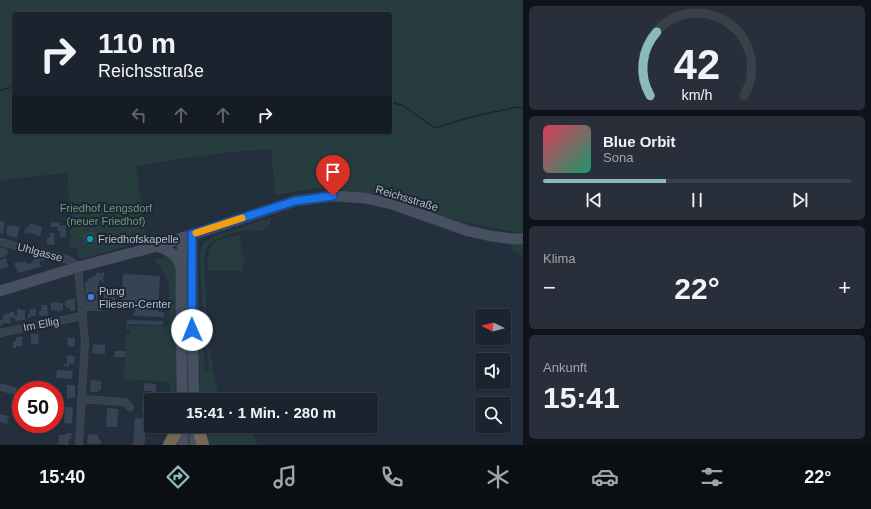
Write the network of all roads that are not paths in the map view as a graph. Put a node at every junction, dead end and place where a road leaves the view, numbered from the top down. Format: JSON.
{"nodes":[{"id":1,"x":187,"y":236,"type":"junction"},
{"id":2,"x":523,"y":239,"type":"edge"},
{"id":3,"x":0,"y":242,"type":"edge"},
{"id":4,"x":158,"y":246,"type":"junction"},
{"id":5,"x":78,"y":267,"type":"junction"},
{"id":6,"x":181,"y":270,"type":"junction"},
{"id":7,"x":0,"y":291,"type":"edge"},
{"id":8,"x":82,"y":316,"type":"junction"},
{"id":9,"x":0,"y":333,"type":"edge"},
{"id":10,"x":182,"y":393,"type":"edge"},
{"id":11,"x":194,"y":393,"type":"edge"},
{"id":12,"x":82,"y":398,"type":"junction"},
{"id":13,"x":130,"y":407,"type":"dead end"},
{"id":14,"x":175,"y":433,"type":"edge"},
{"id":15,"x":183,"y":433,"type":"edge"},
{"id":16,"x":195,"y":433,"type":"edge"},
{"id":17,"x":198,"y":433,"type":"edge"},
{"id":18,"x":79,"y":445,"type":"edge"},
{"id":19,"x":169,"y":445,"type":"edge"},
{"id":20,"x":183,"y":445,"type":"edge"},
{"id":21,"x":195,"y":445,"type":"edge"},
{"id":22,"x":203,"y":445,"type":"edge"}],
"edges":[{"from":1,"to":2,"type":"main road","name":"Reichsstraße"},
{"from":1,"to":4,"type":"main road","name":"Reichsstraße"},
{"from":1,"to":6,"type":"main road"},
{"from":1,"to":11,"type":"main road"},
{"from":3,"to":5,"type":"street","name":"Uhlgasse"},
{"from":4,"to":5,"type":"main road","name":"Reichsstraße"},
{"from":4,"to":6,"type":"main road"},
{"from":5,"to":7,"type":"main road","name":"Reichsstraße"},
{"from":5,"to":8,"type":"street"},
{"from":6,"to":10,"type":"main road"},
{"from":8,"to":9,"type":"street","name":"Im Ellig"},
{"from":8,"to":12,"type":"street"},
{"from":12,"to":13,"type":"street"},
{"from":12,"to":18,"type":"street"},
{"from":14,"to":19,"type":"highway"},
{"from":15,"to":20,"type":"main road"},
{"from":16,"to":21,"type":"main road"},
{"from":17,"to":22,"type":"highway"}]}
